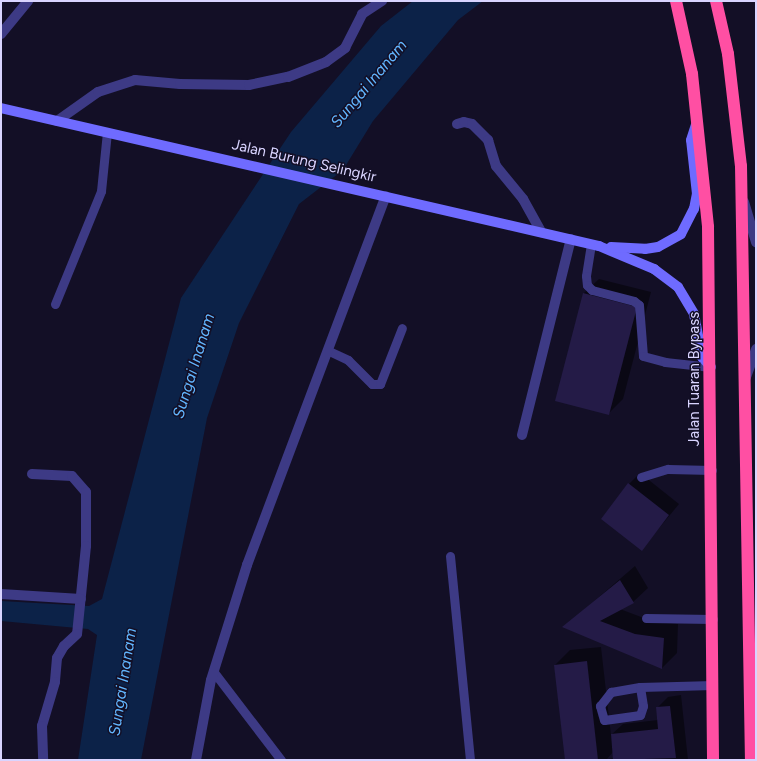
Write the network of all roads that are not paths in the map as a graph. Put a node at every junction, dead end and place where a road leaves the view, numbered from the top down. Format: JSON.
{"nodes":[{"id":1,"x":28,"y":1,"type":"edge"},
{"id":2,"x":382,"y":1,"type":"edge"},
{"id":3,"x":676,"y":1,"type":"edge"},
{"id":4,"x":716,"y":1,"type":"edge"},
{"id":5,"x":1,"y":34,"type":"edge"},
{"id":6,"x":1,"y":108,"type":"edge"},
{"id":7,"x":698,"y":118,"type":"junction"},
{"id":8,"x":57,"y":121,"type":"junction"},
{"id":9,"x":457,"y":124,"type":"dead end"},
{"id":10,"x":106,"y":132,"type":"junction"},
{"id":11,"x":742,"y":192,"type":"junction"},
{"id":12,"x":386,"y":196,"type":"junction"},
{"id":13,"x":541,"y":232,"type":"junction"},
{"id":14,"x":571,"y":239,"type":"junction"},
{"id":15,"x":756,"y":242,"type":"edge"},
{"id":16,"x":595,"y":245,"type":"junction"},
{"id":17,"x":55,"y":304,"type":"dead end"},
{"id":18,"x":402,"y":328,"type":"dead end"},
{"id":19,"x":756,"y":348,"type":"edge"},
{"id":20,"x":328,"y":351,"type":"junction"},
{"id":21,"x":711,"y":367,"type":"junction"},
{"id":22,"x":745,"y":382,"type":"junction"},
{"id":23,"x":522,"y":435,"type":"dead end"},
{"id":24,"x":712,"y":470,"type":"junction"},
{"id":25,"x":32,"y":474,"type":"dead end"},
{"id":26,"x":641,"y":478,"type":"dead end"},
{"id":27,"x":450,"y":556,"type":"dead end"},
{"id":28,"x":1,"y":594,"type":"edge"},
{"id":29,"x":81,"y":599,"type":"junction"},
{"id":30,"x":646,"y":618,"type":"dead end"},
{"id":31,"x":713,"y":619,"type":"junction"},
{"id":32,"x":213,"y":671,"type":"junction"},
{"id":33,"x":713,"y":685,"type":"junction"},
{"id":34,"x":640,"y":688,"type":"junction"},
{"id":35,"x":752,"y":689,"type":"edge"},
{"id":36,"x":714,"y":716,"type":"junction"},
{"id":37,"x":43,"y":760,"type":"edge"},
{"id":38,"x":196,"y":760,"type":"edge"},
{"id":39,"x":281,"y":760,"type":"edge"},
{"id":40,"x":470,"y":760,"type":"edge"},
{"id":41,"x":708,"y":760,"type":"edge"},
{"id":42,"x":713,"y":760,"type":"edge"},
{"id":43,"x":751,"y":760,"type":"edge"}],
"edges":[{"from":1,"to":5,"type":"street"},
{"from":2,"to":8,"type":"street"},
{"from":3,"to":7,"type":"highway","name":"Jalan Tuaran Bypass"},
{"from":4,"to":11,"type":"highway"},
{"from":6,"to":8,"type":"street","name":"Jalan Burung Selingkir"},
{"from":7,"to":16,"type":"street"},
{"from":7,"to":21,"type":"highway","name":"Jalan Tuaran Bypass"},
{"from":8,"to":10,"type":"street","name":"Jalan Burung Selingkir"},
{"from":9,"to":13,"type":"street"},
{"from":10,"to":12,"type":"street","name":"Jalan Burung Selingkir"},
{"from":10,"to":17,"type":"lane"},
{"from":11,"to":15,"type":"street"},
{"from":11,"to":22,"type":"highway"},
{"from":12,"to":13,"type":"street","name":"Jalan Burung Selingkir"},
{"from":12,"to":20,"type":"street"},
{"from":13,"to":14,"type":"street","name":"Jalan Burung Selingkir"},
{"from":14,"to":16,"type":"street","name":"Jalan Burung Selingkir"},
{"from":14,"to":23,"type":"street"},
{"from":16,"to":21,"type":"street"},
{"from":16,"to":21,"type":"lane"},
{"from":18,"to":20,"type":"lane"},
{"from":19,"to":22,"type":"street"},
{"from":20,"to":32,"type":"street"},
{"from":21,"to":24,"type":"highway","name":"Jalan Tuaran Bypass"},
{"from":22,"to":35,"type":"highway"},
{"from":24,"to":26,"type":"lane"},
{"from":24,"to":31,"type":"highway","name":"Jalan Tuaran Bypass"},
{"from":25,"to":29,"type":"street"},
{"from":27,"to":40,"type":"lane"},
{"from":28,"to":29,"type":"street"},
{"from":29,"to":37,"type":"street"},
{"from":30,"to":31,"type":"lane"},
{"from":31,"to":33,"type":"highway","name":"Jalan Tuaran Bypass"},
{"from":32,"to":38,"type":"street"},
{"from":32,"to":39,"type":"lane"},
{"from":33,"to":34,"type":"lane"},
{"from":33,"to":36,"type":"highway","name":"Jalan Tuaran Bypass"},
{"from":34,"to":34,"type":"lane"},
{"from":35,"to":43,"type":"highway"},
{"from":36,"to":41,"type":"street"},
{"from":36,"to":42,"type":"highway","name":"Jalan Tuaran Bypass"}]}
